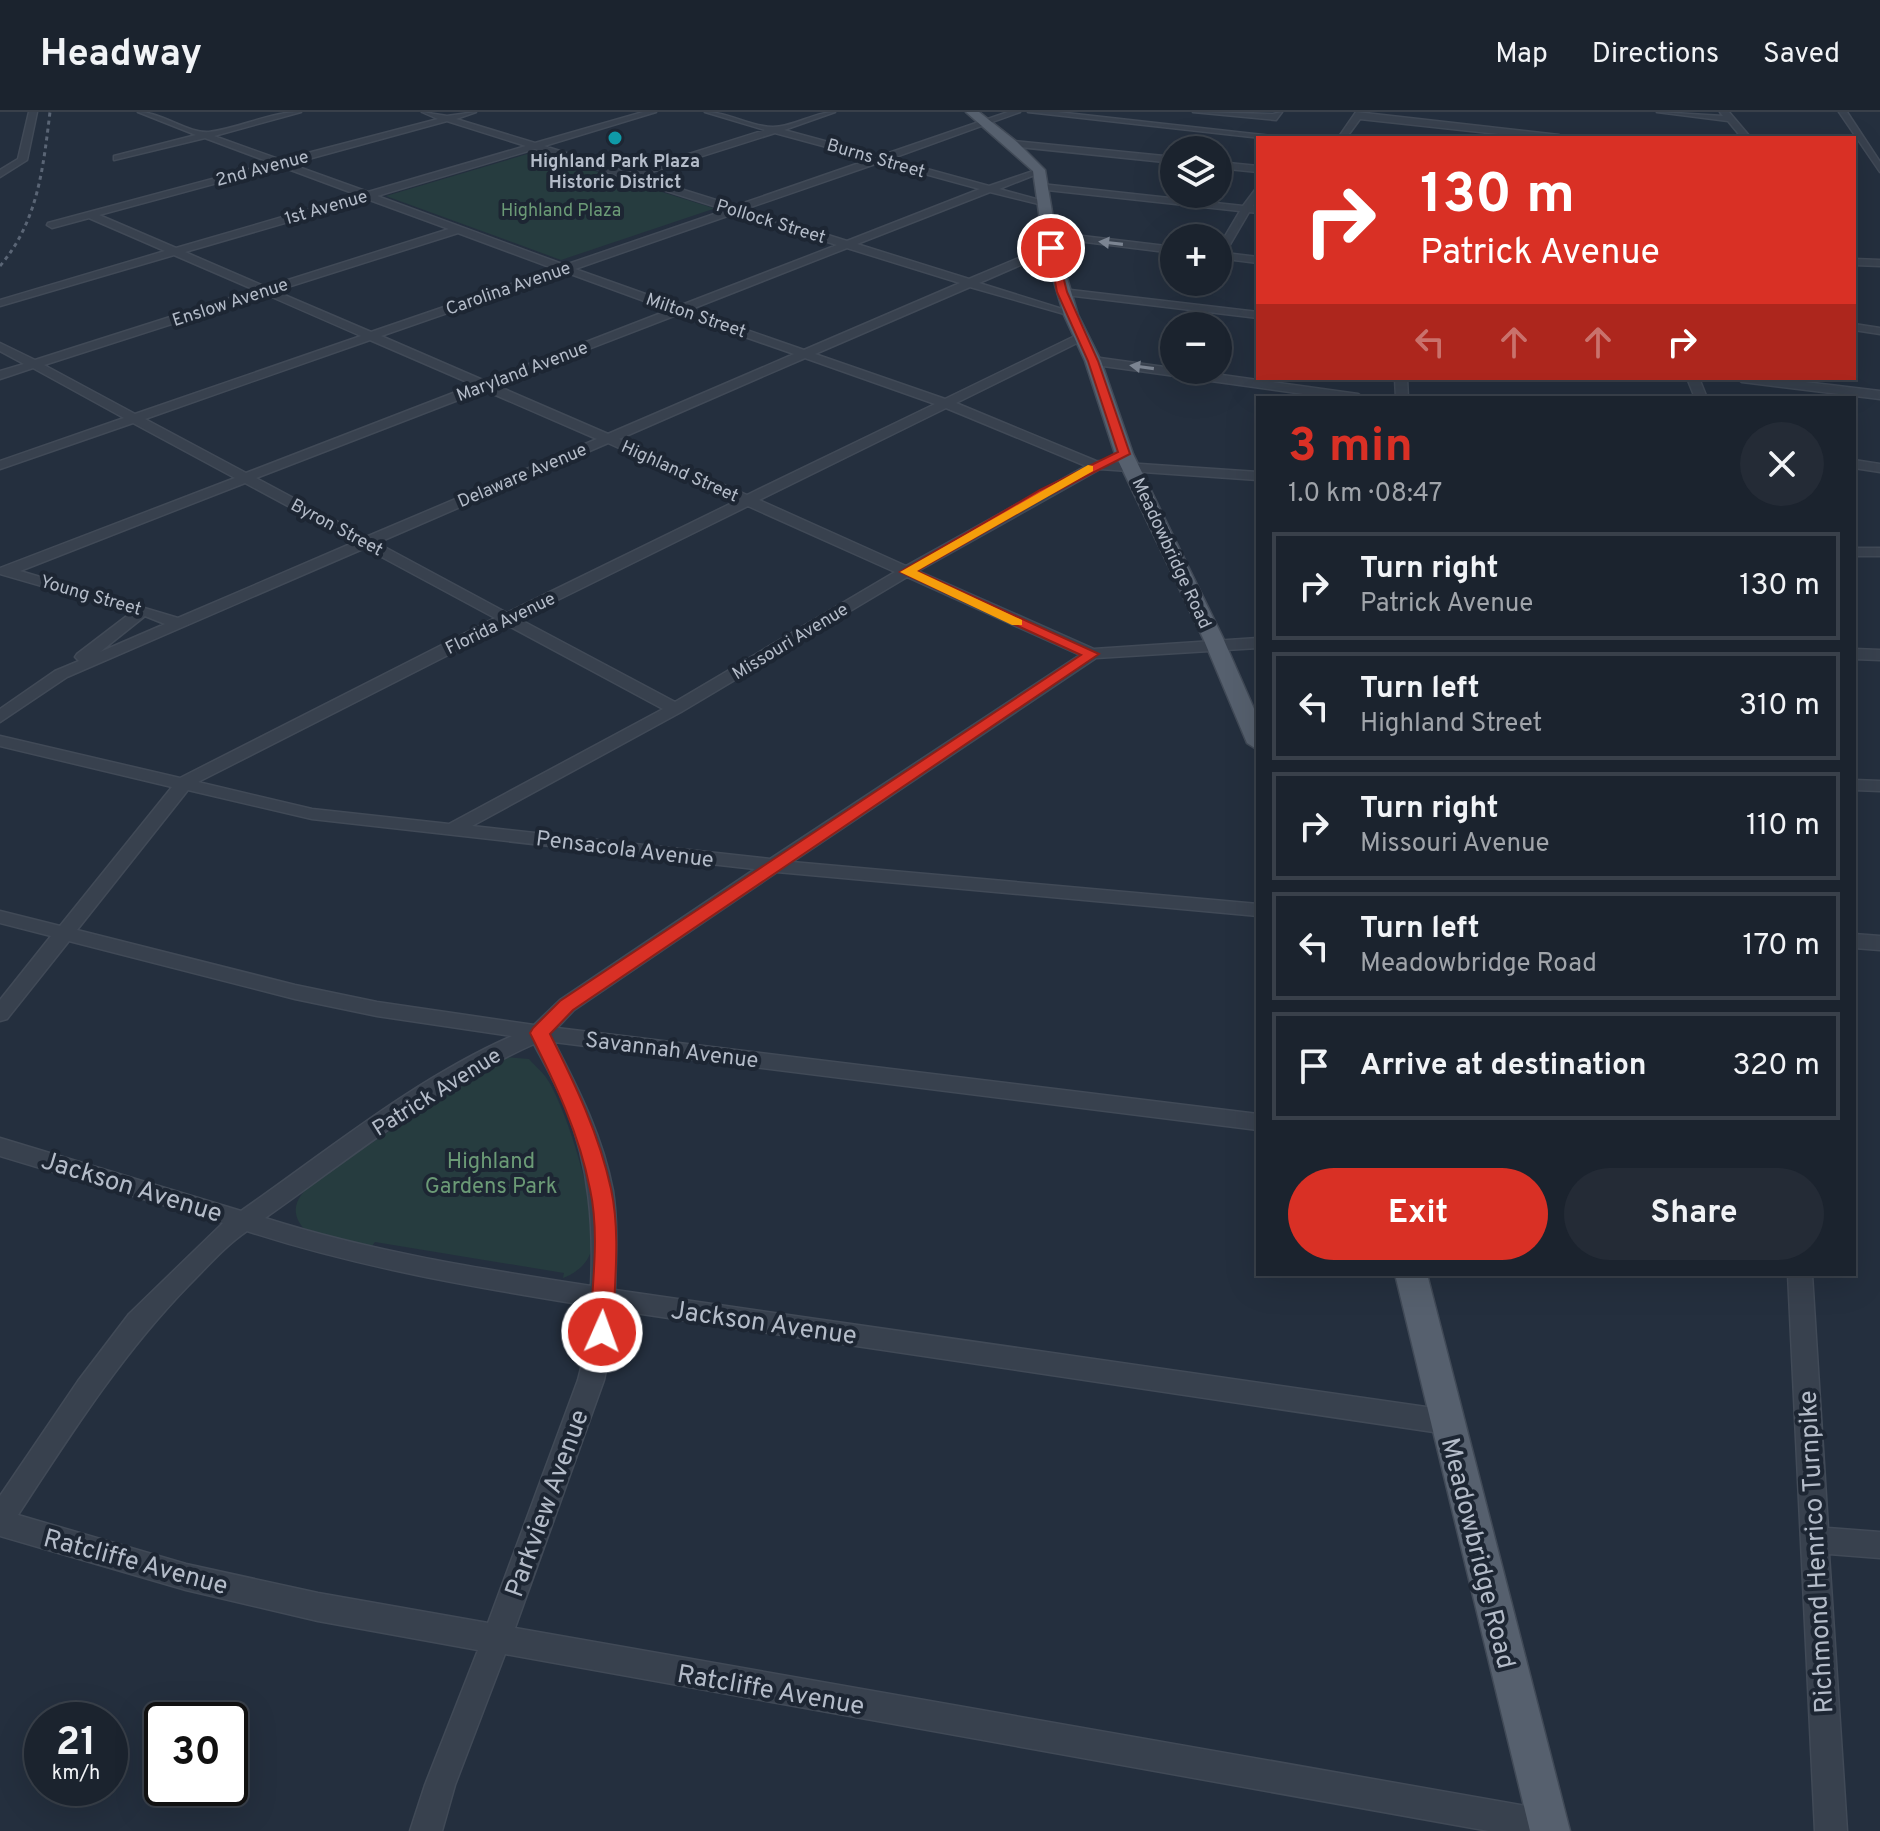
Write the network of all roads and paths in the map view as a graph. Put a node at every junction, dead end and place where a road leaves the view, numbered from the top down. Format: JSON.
{"nodes":[{"id":1,"x":33,"y":112,"type":"edge"},
{"id":2,"x":142,"y":112,"type":"edge"},
{"id":3,"x":297,"y":112,"type":"edge"},
{"id":4,"x":426,"y":112,"type":"edge"},
{"id":5,"x":472,"y":112,"type":"edge"},
{"id":6,"x":652,"y":112,"type":"edge"},
{"id":7,"x":709,"y":112,"type":"edge"},
{"id":8,"x":831,"y":112,"type":"edge"},
{"id":9,"x":1016,"y":112,"type":"edge"},
{"id":10,"x":1032,"y":112,"type":"edge"},
{"id":11,"x":1197,"y":112,"type":"edge"},
{"id":12,"x":1661,"y":112,"type":"edge"},
{"id":13,"x":1843,"y":112,"type":"edge"},
{"id":14,"x":1213,"y":113,"type":"edge"},
{"id":15,"x":1359,"y":114,"type":"edge"},
{"id":16,"x":1277,"y":115,"type":"edge"},
{"id":17,"x":1727,"y":115,"type":"edge"},
{"id":18,"x":978,"y":117,"type":"edge"},
{"id":19,"x":447,"y":119,"type":"junction"},
{"id":20,"x":1208,"y":129,"type":"junction"},
{"id":21,"x":775,"y":130,"type":"junction"},
{"id":22,"x":1494,"y":130,"type":"edge"},
{"id":23,"x":1745,"y":135,"type":"edge"},
{"id":24,"x":203,"y":136,"type":"junction"},
{"id":25,"x":1269,"y":136,"type":"edge"},
{"id":26,"x":1343,"y":136,"type":"edge"},
{"id":27,"x":1543,"y":136,"type":"edge"},
{"id":28,"x":1013,"y":144,"type":"junction"},
{"id":29,"x":534,"y":147,"type":"junction"},
{"id":30,"x":117,"y":158,"type":"dead end"},
{"id":31,"x":877,"y":158,"type":"junction"},
{"id":32,"x":1160,"y":159,"type":"edge"},
{"id":33,"x":279,"y":164,"type":"junction"},
{"id":34,"x":1232,"y":166,"type":"edge"},
{"id":35,"x":1256,"y":169,"type":"edge"},
{"id":36,"x":1880,"y":169,"type":"edge"},
{"id":37,"x":1039,"y":170,"type":"junction"},
{"id":38,"x":0,"y":174,"type":"edge"},
{"id":39,"x":629,"y":176,"type":"junction"},
{"id":40,"x":1041,"y":187,"type":"junction"},
{"id":41,"x":990,"y":189,"type":"junction"},
{"id":42,"x":1256,"y":192,"type":"edge"},
{"id":43,"x":367,"y":195,"type":"junction"},
{"id":44,"x":1044,"y":204,"type":"junction"},
{"id":45,"x":733,"y":209,"type":"junction"},
{"id":46,"x":1245,"y":209,"type":"junction"},
{"id":47,"x":1256,"y":210,"type":"edge"},
{"id":48,"x":90,"y":215,"type":"junction"},
{"id":49,"x":52,"y":225,"type":"dead end"},
{"id":50,"x":459,"y":229,"type":"junction"},
{"id":51,"x":1232,"y":231,"type":"edge"},
{"id":52,"x":1050,"y":242,"type":"junction"},
{"id":53,"x":847,"y":245,"type":"junction"},
{"id":54,"x":1160,"y":249,"type":"edge"},
{"id":55,"x":175,"y":251,"type":"junction"},
{"id":56,"x":1232,"y":257,"type":"edge"},
{"id":57,"x":1256,"y":260,"type":"edge"},
{"id":58,"x":1856,"y":262,"type":"edge"},
{"id":59,"x":1880,"y":263,"type":"edge"},
{"id":60,"x":565,"y":268,"type":"junction"},
{"id":61,"x":970,"y":283,"type":"junction"},
{"id":62,"x":266,"y":291,"type":"junction"},
{"id":63,"x":1062,"y":292,"type":"junction"},
{"id":64,"x":0,"y":303,"type":"edge"},
{"id":65,"x":680,"y":310,"type":"junction"},
{"id":66,"x":1071,"y":315,"type":"junction"},
{"id":67,"x":1256,"y":315,"type":"edge"},
{"id":68,"x":1856,"y":327,"type":"edge"},
{"id":69,"x":1880,"y":331,"type":"edge"},
{"id":70,"x":369,"y":336,"type":"junction"},
{"id":71,"x":1083,"y":336,"type":"junction"},
{"id":72,"x":0,"y":346,"type":"edge"},
{"id":73,"x":803,"y":353,"type":"junction"},
{"id":74,"x":1093,"y":361,"type":"junction"},
{"id":75,"x":33,"y":365,"type":"junction"},
{"id":76,"x":0,"y":375,"type":"edge"},
{"id":77,"x":1758,"y":380,"type":"edge"},
{"id":78,"x":483,"y":385,"type":"junction"},
{"id":79,"x":1880,"y":395,"type":"edge"},
{"id":80,"x":1344,"y":396,"type":"edge"},
{"id":81,"x":947,"y":404,"type":"junction"},
{"id":82,"x":135,"y":418,"type":"junction"},
{"id":83,"x":607,"y":438,"type":"junction"},
{"id":84,"x":1128,"y":461,"type":"junction"},
{"id":85,"x":1856,"y":464,"type":"edge"},
{"id":86,"x":0,"y":465,"type":"edge"},
{"id":87,"x":1095,"y":465,"type":"junction"},
{"id":88,"x":1880,"y":468,"type":"edge"},
{"id":89,"x":1256,"y":476,"type":"edge"},
{"id":90,"x":246,"y":479,"type":"junction"},
{"id":91,"x":748,"y":502,"type":"junction"},
{"id":92,"x":367,"y":542,"type":"junction"},
{"id":93,"x":1856,"y":552,"type":"edge"},
{"id":94,"x":1880,"y":552,"type":"edge"},
{"id":95,"x":3,"y":571,"type":"edge"},
{"id":96,"x":907,"y":572,"type":"junction"},
{"id":97,"x":143,"y":610,"type":"junction"},
{"id":98,"x":506,"y":619,"type":"junction"},
{"id":99,"x":180,"y":624,"type":"junction"},
{"id":100,"x":1256,"y":643,"type":"edge"},
{"id":101,"x":1217,"y":646,"type":"junction"},
{"id":102,"x":1092,"y":654,"type":"junction"},
{"id":103,"x":1856,"y":654,"type":"edge"},
{"id":104,"x":1880,"y":655,"type":"edge"},
{"id":105,"x":61,"y":674,"type":"junction"},
{"id":106,"x":675,"y":709,"type":"junction"},
{"id":107,"x":0,"y":717,"type":"edge"},
{"id":108,"x":1256,"y":738,"type":"edge"},
{"id":109,"x":0,"y":741,"type":"edge"},
{"id":110,"x":185,"y":782,"type":"junction"},
{"id":111,"x":1856,"y":785,"type":"edge"},
{"id":112,"x":1880,"y":786,"type":"edge"},
{"id":113,"x":455,"y":828,"type":"junction"},
{"id":114,"x":776,"y":866,"type":"junction"},
{"id":115,"x":1256,"y":910,"type":"edge"},
{"id":116,"x":0,"y":917,"type":"edge"},
{"id":117,"x":64,"y":933,"type":"junction"},
{"id":118,"x":1856,"y":941,"type":"edge"},
{"id":119,"x":1880,"y":943,"type":"edge"},
{"id":120,"x":0,"y":1014,"type":"edge"},
{"id":121,"x":539,"y":1033,"type":"junction"},
{"id":122,"x":1256,"y":1122,"type":"edge"},
{"id":123,"x":0,"y":1147,"type":"edge"},
{"id":124,"x":243,"y":1219,"type":"junction"},
{"id":125,"x":1411,"y":1276,"type":"edge"},
{"id":126,"x":1800,"y":1276,"type":"edge"},
{"id":127,"x":603,"y":1297,"type":"junction"},
{"id":128,"x":1447,"y":1422,"type":"junction"},
{"id":129,"x":0,"y":1521,"type":"edge"},
{"id":130,"x":1813,"y":1540,"type":"junction"},
{"id":131,"x":1880,"y":1545,"type":"edge"},
{"id":132,"x":495,"y":1639,"type":"junction"},
{"id":133,"x":1550,"y":1828,"type":"edge"},
{"id":134,"x":426,"y":1831,"type":"edge"},
{"id":135,"x":1831,"y":1831,"type":"edge"}],
"edges":[{"from":1,"to":38,"type":"street"},
{"from":2,"to":24,"type":"street","name":"Milton Street"},
{"from":3,"to":24,"type":"street"},
{"from":4,"to":19,"type":"street","name":"Pollock Street"},
{"from":5,"to":19,"type":"street","name":"2nd Avenue"},
{"from":6,"to":29,"type":"street","name":"1st Avenue"},
{"from":7,"to":21,"type":"street","name":"Burns Street"},
{"from":8,"to":21,"type":"street"},
{"from":9,"to":18,"type":"street","name":"Carolina Avenue"},
{"from":10,"to":20,"type":"street"},
{"from":11,"to":14,"type":"street"},
{"from":12,"to":17,"type":"street"},
{"from":13,"to":36,"type":"street"},
{"from":14,"to":16,"type":"street"},
{"from":14,"to":20,"type":"street"},
{"from":15,"to":22,"type":"street"},
{"from":15,"to":26,"type":"street"},
{"from":17,"to":23,"type":"street"},
{"from":18,"to":28,"type":"main road"},
{"from":18,"to":31,"type":"street","name":"Carolina Avenue"},
{"from":19,"to":29,"type":"street","name":"Pollock Street"},
{"from":19,"to":33,"type":"street","name":"2nd Avenue"},
{"from":20,"to":25,"type":"street"},
{"from":21,"to":31,"type":"street","name":"Burns Street"},
{"from":21,"to":39,"type":"street"},
{"from":22,"to":27,"type":"street"},
{"from":24,"to":30,"type":"street"},
{"from":24,"to":33,"type":"street","name":"Milton Street"},
{"from":28,"to":32,"type":"street"},
{"from":28,"to":37,"type":"main road"},
{"from":29,"to":39,"type":"street","name":"Pollock Street"},
{"from":29,"to":43,"type":"street","name":"1st Avenue"},
{"from":31,"to":41,"type":"street","name":"Burns Street"},
{"from":31,"to":45,"type":"street","name":"Carolina Avenue"},
{"from":33,"to":43,"type":"street","name":"Milton Street"},
{"from":33,"to":48,"type":"street","name":"2nd Avenue"},
{"from":34,"to":35,"type":"street"},
{"from":37,"to":40,"type":"main road","name":"Meadowbridge Road"},
{"from":37,"to":41,"type":"street","name":"Maryland Avenue"},
{"from":39,"to":45,"type":"street","name":"Pollock Street"},
{"from":40,"to":44,"type":"main road","name":"Meadowbridge Road"},
{"from":40,"to":46,"type":"street"},
{"from":41,"to":44,"type":"street","name":"Burns Street"},
{"from":41,"to":53,"type":"street","name":"Maryland Avenue"},
{"from":42,"to":46,"type":"street"},
{"from":43,"to":50,"type":"street","name":"Milton Street"},
{"from":43,"to":55,"type":"street","name":"1st Avenue"},
{"from":44,"to":52,"type":"main road","name":"Meadowbridge Road"},
{"from":45,"to":53,"type":"street","name":"Pollock Street"},
{"from":45,"to":60,"type":"street","name":"Carolina Avenue"},
{"from":46,"to":47,"type":"street"},
{"from":46,"to":51,"type":"street"},
{"from":48,"to":49,"type":"street","name":"2nd Avenue"},
{"from":48,"to":55,"type":"street","name":"Highland Street"},
{"from":50,"to":60,"type":"street","name":"Milton Street"},
{"from":50,"to":62,"type":"street","name":"Enslow Avenue"},
{"from":54,"to":52,"type":"street","one_way":true},
{"from":52,"to":61,"type":"street","name":"Delaware Avenue"},
{"from":52,"to":63,"type":"main road","name":"Meadowbridge Road"},
{"from":53,"to":61,"type":"street","name":"Pollock Street"},
{"from":53,"to":65,"type":"street","name":"Maryland Avenue"},
{"from":55,"to":62,"type":"street","name":"Highland Street"},
{"from":55,"to":64,"type":"street","name":"1st Avenue"},
{"from":56,"to":57,"type":"street"},
{"from":58,"to":59,"type":"street"},
{"from":60,"to":65,"type":"street","name":"Milton Street"},
{"from":60,"to":70,"type":"street","name":"Carolina Avenue"},
{"from":61,"to":66,"type":"street","name":"Pollock Street"},
{"from":61,"to":73,"type":"street","name":"Delaware Avenue"},
{"from":62,"to":70,"type":"street","name":"Highland Street"},
{"from":62,"to":75,"type":"street","name":"Enslow Avenue"},
{"from":63,"to":66,"type":"main road","name":"Meadowbridge Road"},
{"from":63,"to":67,"type":"street"},
{"from":65,"to":73,"type":"street","name":"Milton Street"},
{"from":65,"to":78,"type":"street","name":"Maryland Avenue"},
{"from":66,"to":71,"type":"main road","name":"Meadowbridge Road"},
{"from":68,"to":69,"type":"street"},
{"from":70,"to":78,"type":"street","name":"Highland Street"},
{"from":70,"to":82,"type":"street","name":"Carolina Avenue"},
{"from":71,"to":74,"type":"main road","name":"Meadowbridge Road"},
{"from":71,"to":81,"type":"street","name":"Florida Avenue"},
{"from":72,"to":75,"type":"street","name":"Byron Street"},
{"from":73,"to":81,"type":"street","name":"Milton Street"},
{"from":73,"to":83,"type":"street","name":"Delaware Avenue"},
{"from":80,"to":74,"type":"street","one_way":true},
{"from":74,"to":84,"type":"main road","name":"Meadowbridge Road"},
{"from":75,"to":76,"type":"street","name":"Enslow Avenue"},
{"from":75,"to":82,"type":"street","name":"Byron Street"},
{"from":77,"to":79,"type":"street"},
{"from":78,"to":83,"type":"street","name":"Highland Street"},
{"from":78,"to":90,"type":"street","name":"Maryland Avenue"},
{"from":81,"to":87,"type":"street","name":"Milton Street"},
{"from":81,"to":91,"type":"street","name":"Florida Avenue"},
{"from":82,"to":86,"type":"street","name":"Carolina Avenue"},
{"from":82,"to":90,"type":"street","name":"Byron Street"},
{"from":83,"to":91,"type":"street","name":"Highland Street"},
{"from":83,"to":92,"type":"street","name":"Delaware Avenue"},
{"from":84,"to":87,"type":"street","name":"Missouri Avenue"},
{"from":84,"to":89,"type":"street"},
{"from":84,"to":101,"type":"main road","name":"Meadowbridge Road"},
{"from":85,"to":88,"type":"street"},
{"from":87,"to":96,"type":"street","name":"Missouri Avenue"},
{"from":90,"to":92,"type":"street","name":"Byron Street"},
{"from":90,"to":95,"type":"street","name":"Maryland Avenue"},
{"from":91,"to":96,"type":"street","name":"Highland Street"},
{"from":91,"to":98,"type":"street","name":"Florida Avenue"},
{"from":92,"to":98,"type":"street","name":"Byron Street"},
{"from":92,"to":99,"type":"street","name":"Delaware Avenue"},
{"from":93,"to":94,"type":"street"},
{"from":95,"to":97,"type":"street","name":"Young Street"},
{"from":96,"to":102,"type":"street","name":"Highland Street"},
{"from":96,"to":106,"type":"street","name":"Missouri Avenue"},
{"from":97,"to":99,"type":"street","name":"Young Street"},
{"from":97,"to":105,"type":"street"},
{"from":98,"to":106,"type":"street","name":"Byron Street"},
{"from":98,"to":110,"type":"street","name":"Florida Avenue"},
{"from":99,"to":105,"type":"street","name":"Delaware Avenue"},
{"from":100,"to":101,"type":"street","name":"Patrick Avenue"},
{"from":101,"to":102,"type":"street","name":"Patrick Avenue"},
{"from":101,"to":108,"type":"main road","name":"Meadowbridge Road"},
{"from":102,"to":114,"type":"street","name":"Patrick Avenue"},
{"from":103,"to":104,"type":"street"},
{"from":105,"to":107,"type":"street","name":"Delaware Avenue"},
{"from":106,"to":113,"type":"street","name":"Missouri Avenue"},
{"from":109,"to":110,"type":"street","name":"Pensacola Avenue"},
{"from":110,"to":113,"type":"street","name":"Pensacola Avenue"},
{"from":110,"to":117,"type":"street","name":"Florida Avenue"},
{"from":111,"to":112,"type":"street"},
{"from":113,"to":114,"type":"street","name":"Pensacola Avenue"},
{"from":114,"to":115,"type":"street","name":"Pensacola Avenue"},
{"from":114,"to":121,"type":"street","name":"Patrick Avenue"},
{"from":116,"to":117,"type":"street","name":"Savannah Avenue"},
{"from":117,"to":120,"type":"street","name":"Florida Avenue"},
{"from":117,"to":121,"type":"street","name":"Savannah Avenue"},
{"from":118,"to":119,"type":"street"},
{"from":121,"to":122,"type":"street","name":"Savannah Avenue"},
{"from":121,"to":124,"type":"street","name":"Patrick Avenue"},
{"from":121,"to":127,"type":"street","name":"Parkview Avenue"},
{"from":123,"to":124,"type":"street","name":"Jackson Avenue"},
{"from":124,"to":127,"type":"street","name":"Jackson Avenue"},
{"from":124,"to":129,"type":"street","name":"Patrick Avenue"},
{"from":125,"to":128,"type":"main road","name":"Meadowbridge Road"},
{"from":126,"to":130,"type":"street","name":"Richmond Henrico Turnpike"},
{"from":127,"to":128,"type":"street","name":"Jackson Avenue"},
{"from":127,"to":132,"type":"street","name":"Parkview Avenue"},
{"from":128,"to":133,"type":"main road","name":"Meadowbridge Road"},
{"from":129,"to":132,"type":"street","name":"Ratcliffe Avenue"},
{"from":130,"to":131,"type":"street"},
{"from":130,"to":135,"type":"street","name":"Richmond Henrico Turnpike"},
{"from":132,"to":133,"type":"street","name":"Ratcliffe Avenue"},
{"from":132,"to":134,"type":"street","name":"Parkview Avenue"}]}
